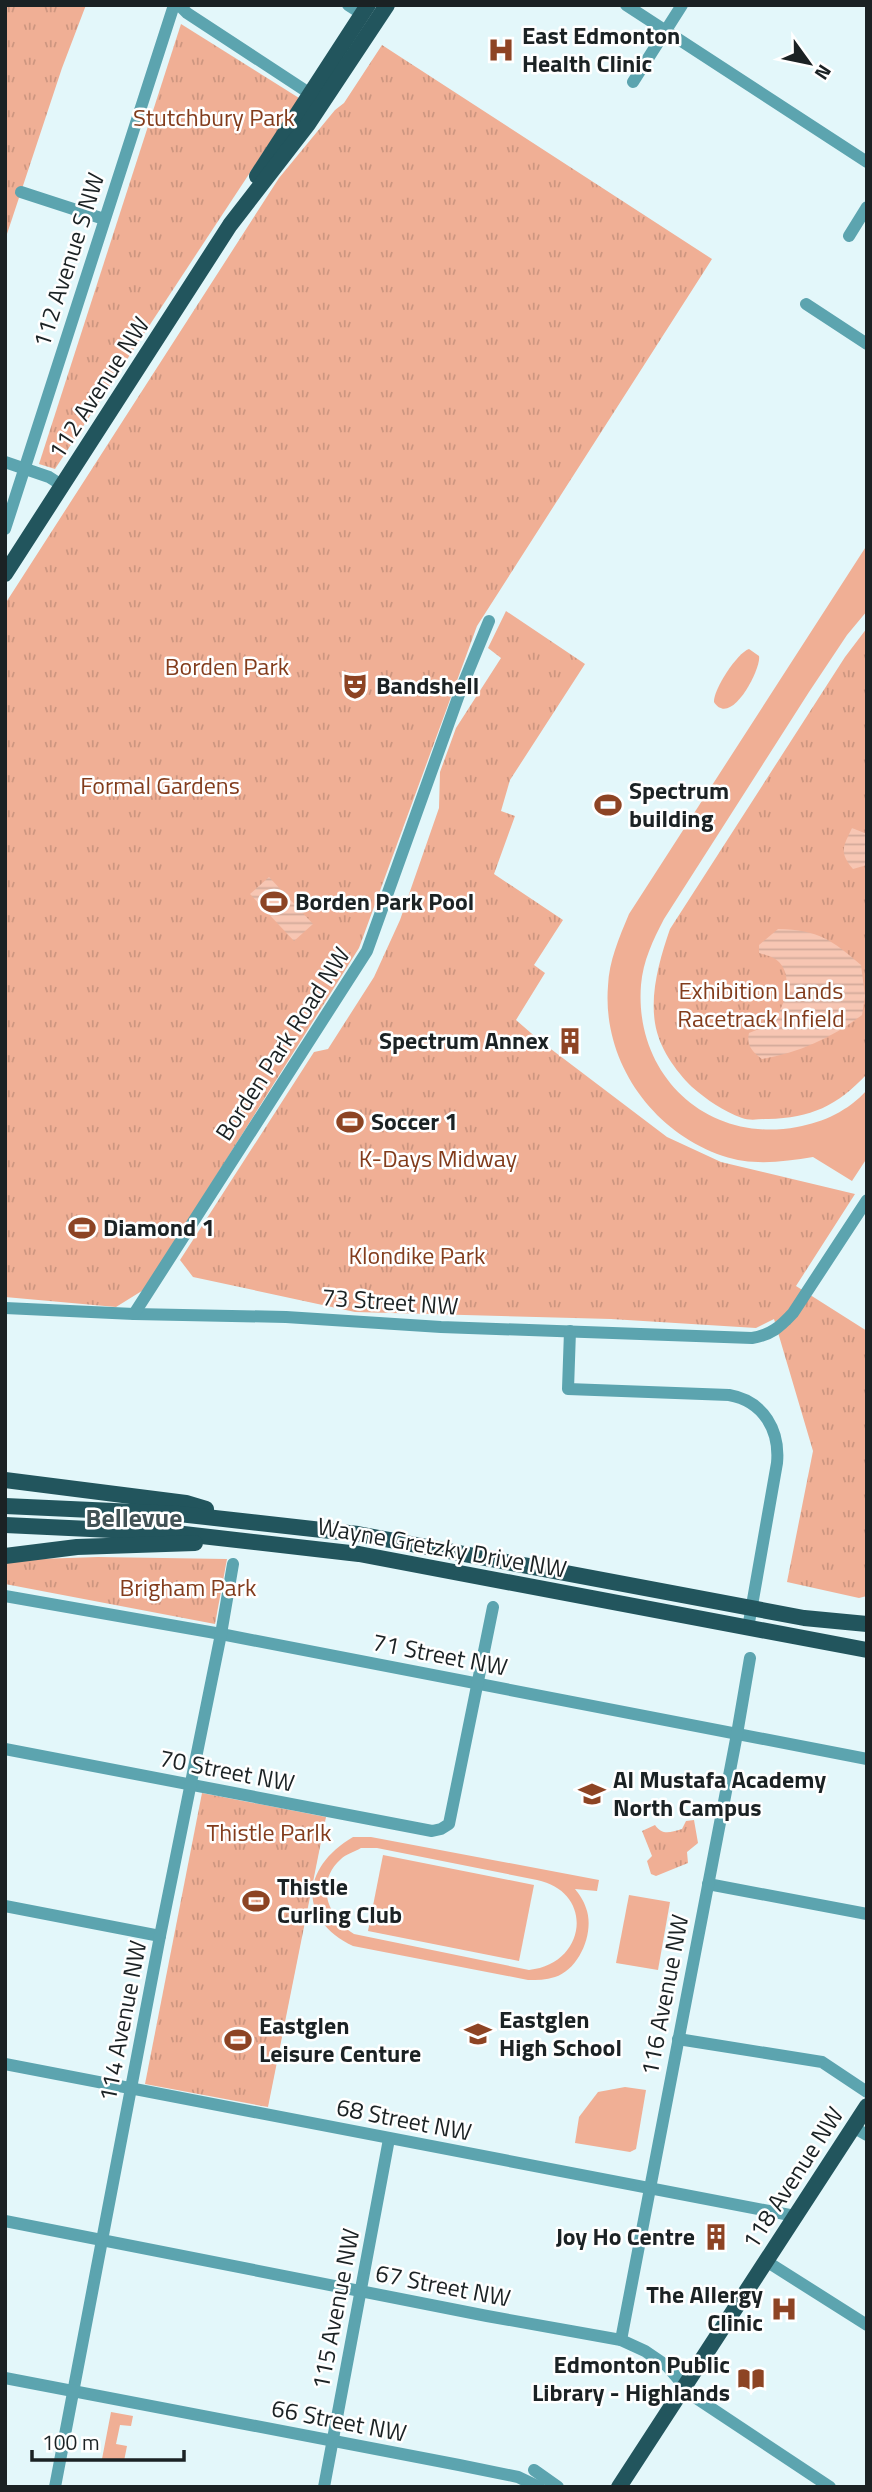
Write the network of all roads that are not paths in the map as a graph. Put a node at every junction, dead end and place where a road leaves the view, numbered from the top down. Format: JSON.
{"nodes":[{"id":1,"x":176,"y":5,"type":"edge"},
{"id":2,"x":387,"y":5,"type":"edge"},
{"id":3,"x":626,"y":5,"type":"edge"},
{"id":4,"x":682,"y":5,"type":"edge"},
{"id":5,"x":359,"y":8,"type":"edge"},
{"id":6,"x":666,"y":31,"type":"junction"},
{"id":7,"x":633,"y":82,"type":"dead end"},
{"id":8,"x":309,"y":93,"type":"junction"},
{"id":9,"x":326,"y":98,"type":"junction"},
{"id":10,"x":867,"y":162,"type":"edge"},
{"id":11,"x":21,"y":192,"type":"dead end"},
{"id":12,"x":867,"y":207,"type":"edge"},
{"id":13,"x":104,"y":219,"type":"junction"},
{"id":14,"x":230,"y":225,"type":"junction"},
{"id":15,"x":849,"y":236,"type":"dead end"},
{"id":16,"x":806,"y":304,"type":"dead end"},
{"id":17,"x":867,"y":344,"type":"edge"},
{"id":18,"x":5,"y":462,"type":"edge"},
{"id":19,"x":24,"y":468,"type":"junction"},
{"id":20,"x":63,"y":486,"type":"junction"},
{"id":21,"x":5,"y":529,"type":"edge"},
{"id":22,"x":5,"y":574,"type":"edge"},
{"id":23,"x":489,"y":621,"type":"dead end"},
{"id":24,"x":867,"y":1200,"type":"edge"},
{"id":25,"x":5,"y":1308,"type":"edge"},
{"id":26,"x":134,"y":1314,"type":"junction"},
{"id":27,"x":570,"y":1331,"type":"junction"},
{"id":28,"x":5,"y":1480,"type":"edge"},
{"id":29,"x":5,"y":1506,"type":"edge"},
{"id":30,"x":253,"y":1521,"type":"junction"},
{"id":31,"x":5,"y":1525,"type":"edge"},
{"id":32,"x":245,"y":1539,"type":"junction"},
{"id":33,"x":5,"y":1556,"type":"edge"},
{"id":34,"x":233,"y":1564,"type":"dead end"},
{"id":35,"x":5,"y":1596,"type":"edge"},
{"id":36,"x":493,"y":1607,"type":"dead end"},
{"id":37,"x":752,"y":1608,"type":"junction"},
{"id":38,"x":867,"y":1625,"type":"edge"},
{"id":39,"x":748,"y":1628,"type":"junction"},
{"id":40,"x":221,"y":1634,"type":"junction"},
{"id":41,"x":867,"y":1650,"type":"edge"},
{"id":42,"x":750,"y":1658,"type":"dead end"},
{"id":43,"x":478,"y":1683,"type":"junction"},
{"id":44,"x":737,"y":1734,"type":"junction"},
{"id":45,"x":5,"y":1749,"type":"edge"},
{"id":46,"x":867,"y":1759,"type":"edge"},
{"id":47,"x":190,"y":1786,"type":"junction"},
{"id":48,"x":708,"y":1884,"type":"junction"},
{"id":49,"x":5,"y":1906,"type":"edge"},
{"id":50,"x":867,"y":1914,"type":"edge"},
{"id":51,"x":160,"y":1936,"type":"junction"},
{"id":52,"x":678,"y":2039,"type":"junction"},
{"id":53,"x":5,"y":2064,"type":"edge"},
{"id":54,"x":132,"y":2089,"type":"junction"},
{"id":55,"x":867,"y":2092,"type":"edge"},
{"id":56,"x":867,"y":2106,"type":"edge"},
{"id":57,"x":860,"y":2131,"type":"edge"},
{"id":58,"x":389,"y":2139,"type":"junction"},
{"id":59,"x":650,"y":2187,"type":"junction"},
{"id":60,"x":795,"y":2216,"type":"junction"},
{"id":61,"x":5,"y":2221,"type":"edge"},
{"id":62,"x":104,"y":2240,"type":"junction"},
{"id":63,"x":766,"y":2260,"type":"junction"},
{"id":64,"x":360,"y":2290,"type":"junction"},
{"id":65,"x":867,"y":2325,"type":"edge"},
{"id":66,"x":621,"y":2340,"type":"junction"},
{"id":67,"x":5,"y":2378,"type":"edge"},
{"id":68,"x":685,"y":2385,"type":"junction"},
{"id":69,"x":73,"y":2391,"type":"junction"},
{"id":70,"x":333,"y":2442,"type":"junction"},
{"id":71,"x":534,"y":2470,"type":"dead end"},
{"id":72,"x":55,"y":2487,"type":"edge"},
{"id":73,"x":324,"y":2487,"type":"edge"},
{"id":74,"x":539,"y":2487,"type":"edge"},
{"id":75,"x":558,"y":2487,"type":"edge"},
{"id":76,"x":619,"y":2487,"type":"edge"},
{"id":77,"x":830,"y":2487,"type":"edge"}],
"edges":[{"from":1,"to":8,"type":"street"},
{"from":1,"to":13,"type":"street","name":"112 Avenue S NW"},
{"from":2,"to":9,"type":"main road","name":"112 Avenue NW"},
{"from":3,"to":6,"type":"street"},
{"from":4,"to":6,"type":"street"},
{"from":5,"to":8,"type":"main road","name":"112 Avenue NW"},
{"from":6,"to":7,"type":"street"},
{"from":6,"to":10,"type":"street"},
{"from":8,"to":9,"type":"street"},
{"from":8,"to":14,"type":"main road","name":"112 Avenue NW"},
{"from":9,"to":14,"type":"main road","name":"112 Avenue NW"},
{"from":11,"to":13,"type":"street"},
{"from":12,"to":15,"type":"street"},
{"from":13,"to":19,"type":"street","name":"112 Avenue S NW"},
{"from":14,"to":20,"type":"main road","name":"112 Avenue NW"},
{"from":16,"to":17,"type":"street"},
{"from":18,"to":19,"type":"street"},
{"from":19,"to":20,"type":"street"},
{"from":19,"to":21,"type":"street","name":"112 Avenue S NW"},
{"from":20,"to":22,"type":"main road","name":"112 Avenue NW"},
{"from":23,"to":26,"type":"street","name":"Borden Park Road NW"},
{"from":24,"to":27,"type":"street","name":"73 Street NW"},
{"from":25,"to":26,"type":"street","name":"73 Street NW"},
{"from":26,"to":27,"type":"street","name":"73 Street NW"},
{"from":27,"to":37,"type":"street"},
{"from":28,"to":30,"type":"main road"},
{"from":29,"to":30,"type":"main road","name":"Wayne Gretzky Drive NW"},
{"from":30,"to":37,"type":"main road","name":"Wayne Gretzky Drive NW"},
{"from":31,"to":32,"type":"main road","name":"Wayne Gretzky Drive NW"},
{"from":32,"to":33,"type":"main road"},
{"from":32,"to":39,"type":"main road","name":"Wayne Gretzky Drive NW"},
{"from":34,"to":40,"type":"street","name":"114 Avenue NW"},
{"from":35,"to":40,"type":"street","name":"71 Street NW"},
{"from":36,"to":43,"type":"street"},
{"from":37,"to":38,"type":"main road","name":"Wayne Gretzky Drive NW"},
{"from":37,"to":39,"type":"street"},
{"from":39,"to":41,"type":"main road","name":"Wayne Gretzky Drive NW"},
{"from":40,"to":43,"type":"street","name":"71 Street NW"},
{"from":40,"to":47,"type":"street","name":"114 Avenue NW"},
{"from":42,"to":44,"type":"street","name":"116 Avenue NW"},
{"from":43,"to":44,"type":"street","name":"71 Street NW"},
{"from":43,"to":47,"type":"street","name":"70 Street NW"},
{"from":44,"to":46,"type":"street","name":"71 Street NW"},
{"from":44,"to":48,"type":"street","name":"116 Avenue NW"},
{"from":45,"to":47,"type":"street","name":"70 Street NW"},
{"from":47,"to":51,"type":"street","name":"114 Avenue NW"},
{"from":48,"to":50,"type":"street"},
{"from":48,"to":52,"type":"street","name":"116 Avenue NW"},
{"from":49,"to":51,"type":"street"},
{"from":51,"to":54,"type":"street","name":"114 Avenue NW"},
{"from":52,"to":55,"type":"street"},
{"from":52,"to":59,"type":"street","name":"116 Avenue NW"},
{"from":53,"to":54,"type":"street","name":"68 Street NW"},
{"from":54,"to":58,"type":"street","name":"68 Street NW"},
{"from":54,"to":62,"type":"street","name":"114 Avenue NW"},
{"from":56,"to":57,"type":"main road","name":"118 Avenue NW"},
{"from":57,"to":60,"type":"main road","name":"118 Avenue NW"},
{"from":58,"to":59,"type":"street","name":"68 Street NW"},
{"from":58,"to":64,"type":"street","name":"115 Avenue NW"},
{"from":59,"to":60,"type":"street","name":"68 Street NW"},
{"from":59,"to":66,"type":"street","name":"116 Avenue NW"},
{"from":60,"to":63,"type":"main road","name":"118 Avenue NW"},
{"from":61,"to":62,"type":"street","name":"67 Street NW"},
{"from":62,"to":64,"type":"street","name":"67 Street NW"},
{"from":62,"to":69,"type":"street","name":"114 Avenue NW"},
{"from":63,"to":65,"type":"street"},
{"from":63,"to":68,"type":"main road","name":"118 Avenue NW"},
{"from":64,"to":66,"type":"street","name":"67 Street NW"},
{"from":64,"to":70,"type":"street","name":"115 Avenue NW"},
{"from":66,"to":68,"type":"street","name":"67 Street NW"},
{"from":67,"to":69,"type":"street","name":"66 Street NW"},
{"from":68,"to":76,"type":"main road","name":"118 Avenue NW"},
{"from":68,"to":77,"type":"street","name":"67 Street NW"},
{"from":69,"to":70,"type":"street","name":"66 Street NW"},
{"from":69,"to":72,"type":"street","name":"114 Avenue NW"},
{"from":70,"to":73,"type":"street","name":"115 Avenue NW"},
{"from":70,"to":74,"type":"street","name":"66 Street NW"},
{"from":71,"to":75,"type":"street"}]}
